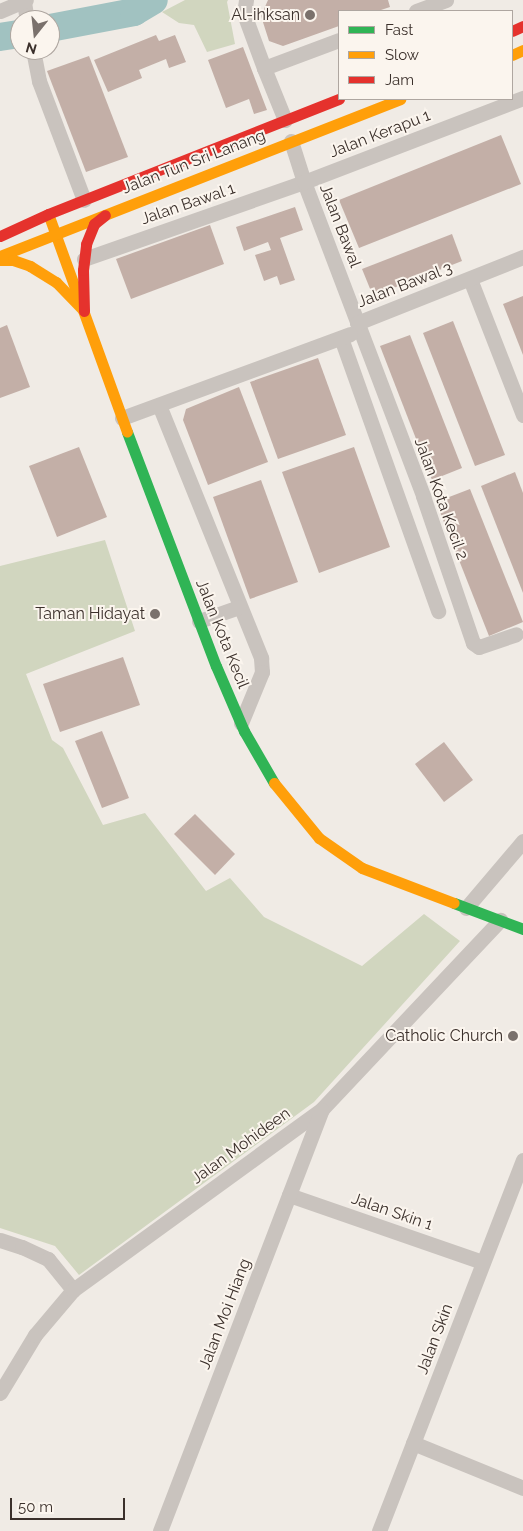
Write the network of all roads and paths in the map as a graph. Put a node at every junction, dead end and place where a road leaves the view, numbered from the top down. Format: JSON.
{"nodes":[{"id":1,"x":246,"y":0,"type":"edge"},
{"id":2,"x":446,"y":0,"type":"edge"},
{"id":3,"x":26,"y":9,"type":"edge"},
{"id":4,"x":419,"y":10,"type":"edge"},
{"id":5,"x":0,"y":11,"type":"edge"},
{"id":6,"x":338,"y":40,"type":"edge"},
{"id":7,"x":35,"y":60,"type":"edge"},
{"id":8,"x":264,"y":68,"type":"junction"},
{"id":9,"x":523,"y":98,"type":"edge"},
{"id":10,"x":338,"y":100,"type":"edge"},
{"id":11,"x":397,"y":100,"type":"edge"},
{"id":12,"x":285,"y":120,"type":"junction"},
{"id":13,"x":291,"y":142,"type":"junction"},
{"id":14,"x":304,"y":182,"type":"junction"},
{"id":15,"x":84,"y":200,"type":"junction"},
{"id":16,"x":48,"y":214,"type":"junction"},
{"id":17,"x":107,"y":214,"type":"junction"},
{"id":18,"x":56,"y":234,"type":"junction"},
{"id":19,"x":0,"y":236,"type":"edge"},
{"id":20,"x":0,"y":256,"type":"edge"},
{"id":21,"x":523,"y":257,"type":"edge"},
{"id":22,"x":84,"y":259,"type":"junction"},
{"id":23,"x":0,"y":260,"type":"edge"},
{"id":24,"x":470,"y":279,"type":"junction"},
{"id":25,"x":84,"y":311,"type":"junction"},
{"id":26,"x":359,"y":327,"type":"junction"},
{"id":27,"x":341,"y":338,"type":"junction"},
{"id":28,"x":159,"y":405,"type":"junction"},
{"id":29,"x":523,"y":415,"type":"edge"},
{"id":30,"x":122,"y":418,"type":"junction"},
{"id":31,"x":239,"y":607,"type":"junction"},
{"id":32,"x":438,"y":611,"type":"dead end"},
{"id":33,"x":199,"y":621,"type":"junction"},
{"id":34,"x":516,"y":634,"type":"dead end"},
{"id":35,"x":241,"y":722,"type":"junction"},
{"id":36,"x":523,"y":841,"type":"edge"},
{"id":37,"x":466,"y":908,"type":"junction"},
{"id":38,"x":500,"y":920,"type":"junction"},
{"id":39,"x":523,"y":929,"type":"edge"},
{"id":40,"x":322,"y":1109,"type":"junction"},
{"id":41,"x":523,"y":1160,"type":"edge"},
{"id":42,"x":289,"y":1195,"type":"junction"},
{"id":43,"x":0,"y":1240,"type":"edge"},
{"id":44,"x":483,"y":1262,"type":"junction"},
{"id":45,"x":73,"y":1290,"type":"junction"},
{"id":46,"x":0,"y":1393,"type":"edge"},
{"id":47,"x":413,"y":1442,"type":"junction"},
{"id":48,"x":523,"y":1488,"type":"edge"},
{"id":49,"x":160,"y":1531,"type":"edge"},
{"id":50,"x":379,"y":1531,"type":"edge"}],
"edges":[{"from":1,"to":8,"type":"street"},
{"from":2,"to":4,"type":"street"},
{"from":3,"to":5,"type":"street"},
{"from":6,"to":8,"type":"street"},
{"from":7,"to":15,"type":"street"},
{"from":8,"to":12,"type":"street"},
{"from":9,"to":14,"type":"street","name":"Jalan Kerapu 1"},
{"from":10,"to":12,"type":"main road","name":"Jalan Tun Sri Lanang"},
{"from":11,"to":13,"type":"main road","name":"Jalan Tun Sri Lanang"},
{"from":12,"to":15,"type":"main road","name":"Jalan Tun Sri Lanang"},
{"from":13,"to":14,"type":"street","name":"Jalan Bawal"},
{"from":13,"to":17,"type":"main road","name":"Jalan Tun Sri Lanang"},
{"from":14,"to":22,"type":"street","name":"Jalan Bawal 1"},
{"from":14,"to":26,"type":"street","name":"Jalan Bawal"},
{"from":15,"to":16,"type":"main road","name":"Jalan Tun Sri Lanang"},
{"from":16,"to":18,"type":"main road","name":"Jalan Kota Kecil"},
{"from":16,"to":19,"type":"main road","name":"Jalan Tun Sri Lanang"},
{"from":17,"to":18,"type":"main road","name":"Jalan Tun Sri Lanang"},
{"from":17,"to":22,"type":"main road"},
{"from":18,"to":20,"type":"main road","name":"Jalan Tun Sri Lanang"},
{"from":18,"to":25,"type":"main road","name":"Jalan Kota Kecil"},
{"from":21,"to":24,"type":"street"},
{"from":22,"to":25,"type":"main road"},
{"from":23,"to":25,"type":"main road"},
{"from":24,"to":26,"type":"street","name":"Jalan Bawal 3"},
{"from":24,"to":29,"type":"street","name":"Jalan Bawal 3"},
{"from":25,"to":30,"type":"main road","name":"Jalan Kota Kecil"},
{"from":26,"to":27,"type":"street","name":"Jalan Bawal 3"},
{"from":26,"to":34,"type":"street","name":"Jalan Kota Kecil 2"},
{"from":27,"to":28,"type":"street","name":"Jalan Bawal 3"},
{"from":27,"to":32,"type":"street"},
{"from":28,"to":30,"type":"street","name":"Jalan Bawal 3"},
{"from":28,"to":31,"type":"street"},
{"from":30,"to":33,"type":"main road","name":"Jalan Kota Kecil"},
{"from":31,"to":33,"type":"street"},
{"from":31,"to":35,"type":"street"},
{"from":33,"to":35,"type":"main road","name":"Jalan Kota Kecil"},
{"from":35,"to":37,"type":"main road","name":"Jalan Kota Kecil"},
{"from":36,"to":37,"type":"street"},
{"from":37,"to":38,"type":"main road","name":"Jalan Kota Kecil"},
{"from":38,"to":39,"type":"main road","name":"Jalan Kota Kecil"},
{"from":38,"to":40,"type":"street","name":"Jalan Mohideen"},
{"from":40,"to":42,"type":"street","name":"Jalan Moi Hiang"},
{"from":40,"to":45,"type":"street","name":"Jalan Mohideen"},
{"from":41,"to":44,"type":"street","name":"Jalan Skin"},
{"from":42,"to":44,"type":"street","name":"Jalan Skin 1"},
{"from":42,"to":49,"type":"street","name":"Jalan Moi Hiang"},
{"from":43,"to":45,"type":"street"},
{"from":44,"to":47,"type":"street","name":"Jalan Skin"},
{"from":45,"to":46,"type":"street","name":"Jalan Mohideen"},
{"from":47,"to":48,"type":"street"},
{"from":47,"to":50,"type":"street","name":"Jalan Skin"}]}
